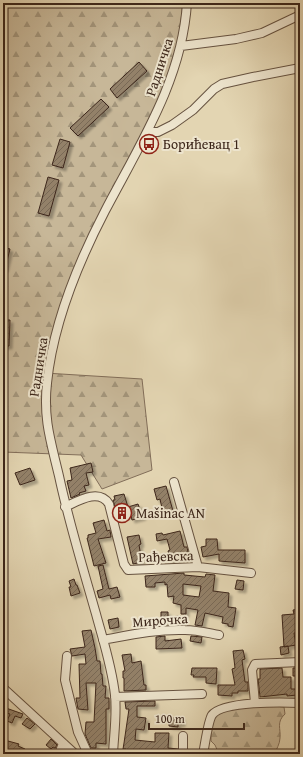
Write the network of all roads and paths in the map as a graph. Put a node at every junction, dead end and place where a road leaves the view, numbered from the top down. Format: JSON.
{"nodes":[{"id":1,"x":186,"y":3,"type":"edge"},
{"id":2,"x":300,"y":15,"type":"edge"},
{"id":3,"x":181,"y":46,"type":"junction"},
{"id":4,"x":300,"y":68,"type":"edge"},
{"id":5,"x":148,"y":132,"type":"junction"},
{"id":6,"x":174,"y":482,"type":"dead end"},
{"id":7,"x":65,"y":507,"type":"junction"},
{"id":8,"x":198,"y":567,"type":"junction"},
{"id":9,"x":251,"y":573,"type":"dead end"},
{"id":10,"x":219,"y":635,"type":"dead end"},
{"id":11,"x":103,"y":640,"type":"junction"},
{"id":12,"x":67,"y":656,"type":"dead end"},
{"id":13,"x":300,"y":662,"type":"edge"},
{"id":14,"x":3,"y":688,"type":"edge"},
{"id":15,"x":202,"y":694,"type":"dead end"},
{"id":16,"x":115,"y":697,"type":"junction"},
{"id":17,"x":254,"y":703,"type":"junction"},
{"id":18,"x":300,"y":703,"type":"edge"},
{"id":19,"x":183,"y":736,"type":"dead end"},
{"id":20,"x":63,"y":743,"type":"junction"},
{"id":21,"x":60,"y":754,"type":"edge"},
{"id":22,"x":74,"y":754,"type":"edge"},
{"id":23,"x":88,"y":754,"type":"edge"},
{"id":24,"x":92,"y":754,"type":"edge"},
{"id":25,"x":97,"y":754,"type":"edge"},
{"id":26,"x":113,"y":754,"type":"edge"},
{"id":27,"x":182,"y":754,"type":"edge"},
{"id":28,"x":203,"y":754,"type":"edge"}],
"edges":[{"from":1,"to":3,"type":"street","name":"Радничка"},
{"from":2,"to":3,"type":"street"},
{"from":3,"to":5,"type":"street","name":"Радничка"},
{"from":4,"to":5,"type":"street"},
{"from":5,"to":7,"type":"street","name":"Радничка"},
{"from":6,"to":8,"type":"street"},
{"from":7,"to":8,"type":"street","name":"Рађевска"},
{"from":7,"to":11,"type":"street","name":"Радничка"},
{"from":8,"to":9,"type":"street","name":"Рађевска"},
{"from":10,"to":11,"type":"street","name":"Мирочка"},
{"from":11,"to":16,"type":"street","name":"Радничка"},
{"from":12,"to":23,"type":"street"},
{"from":13,"to":17,"type":"street"},
{"from":14,"to":20,"type":"street"},
{"from":15,"to":16,"type":"street"},
{"from":16,"to":26,"type":"street","name":"Радничка"},
{"from":17,"to":18,"type":"street"},
{"from":17,"to":28,"type":"street"},
{"from":19,"to":27,"type":"street"},
{"from":20,"to":21,"type":"street"},
{"from":20,"to":22,"type":"street"},
{"from":24,"to":25,"type":"street"}]}
